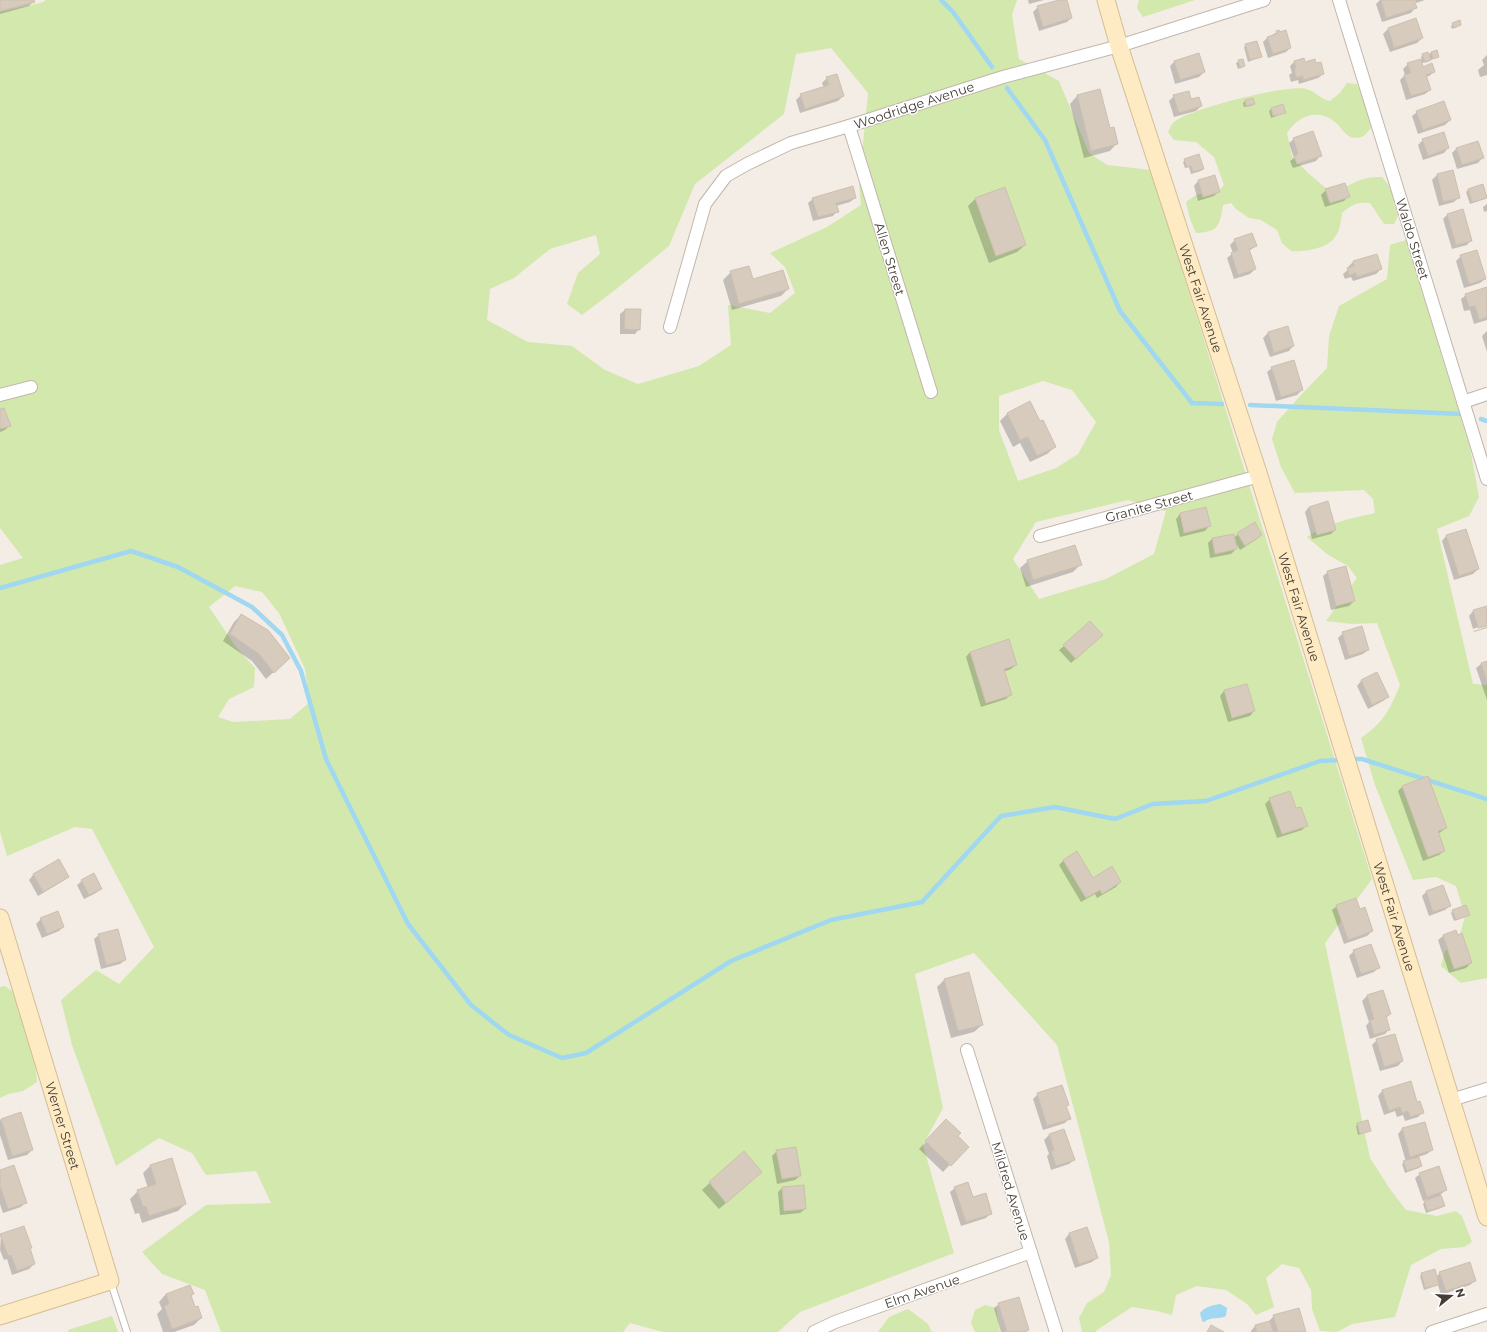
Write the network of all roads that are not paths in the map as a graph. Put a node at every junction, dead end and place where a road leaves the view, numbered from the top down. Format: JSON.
{"nodes":[{"id":1,"x":1106,"y":0,"type":"edge"},
{"id":2,"x":1264,"y":0,"type":"edge"},
{"id":3,"x":1339,"y":0,"type":"edge"},
{"id":4,"x":1119,"y":46,"type":"junction"},
{"id":5,"x":849,"y":126,"type":"junction"},
{"id":6,"x":670,"y":327,"type":"dead end"},
{"id":7,"x":31,"y":386,"type":"dead end"},
{"id":8,"x":930,"y":392,"type":"dead end"},
{"id":9,"x":1487,"y":394,"type":"edge"},
{"id":10,"x":0,"y":395,"type":"edge"},
{"id":11,"x":1463,"y":402,"type":"junction"},
{"id":12,"x":1259,"y":476,"type":"junction"},
{"id":13,"x":1487,"y":478,"type":"edge"},
{"id":14,"x":1040,"y":536,"type":"dead end"},
{"id":15,"x":0,"y":918,"type":"edge"},
{"id":16,"x":967,"y":1050,"type":"dead end"},
{"id":17,"x":1487,"y":1089,"type":"edge"},
{"id":18,"x":1451,"y":1100,"type":"junction"},
{"id":19,"x":1487,"y":1216,"type":"edge"},
{"id":20,"x":1031,"y":1252,"type":"junction"},
{"id":21,"x":110,"y":1281,"type":"junction"},
{"id":22,"x":1487,"y":1314,"type":"edge"},
{"id":23,"x":0,"y":1316,"type":"edge"},
{"id":24,"x":128,"y":1332,"type":"edge"},
{"id":25,"x":814,"y":1332,"type":"edge"},
{"id":26,"x":1056,"y":1332,"type":"edge"},
{"id":27,"x":1432,"y":1332,"type":"edge"}],
"edges":[{"from":1,"to":4,"type":"street","name":"West Fair Avenue"},
{"from":2,"to":4,"type":"street","name":"Woodridge Avenue"},
{"from":3,"to":11,"type":"street","name":"Waldo Street"},
{"from":4,"to":5,"type":"street","name":"Woodridge Avenue"},
{"from":4,"to":12,"type":"street","name":"West Fair Avenue"},
{"from":5,"to":6,"type":"street","name":"Woodridge Avenue"},
{"from":5,"to":8,"type":"street","name":"Allen Street"},
{"from":7,"to":10,"type":"street"},
{"from":9,"to":11,"type":"street"},
{"from":11,"to":13,"type":"street","name":"Waldo Street"},
{"from":12,"to":14,"type":"street","name":"Granite Street"},
{"from":12,"to":18,"type":"street","name":"West Fair Avenue"},
{"from":15,"to":21,"type":"street","name":"Werner Street"},
{"from":16,"to":20,"type":"street","name":"Mildred Avenue"},
{"from":17,"to":18,"type":"street"},
{"from":18,"to":19,"type":"street","name":"West Fair Avenue"},
{"from":20,"to":25,"type":"street","name":"Elm Avenue"},
{"from":20,"to":26,"type":"street","name":"Mildred Avenue"},
{"from":21,"to":23,"type":"street"},
{"from":21,"to":24,"type":"lane","name":"Werner Street"},
{"from":22,"to":27,"type":"street"}]}
